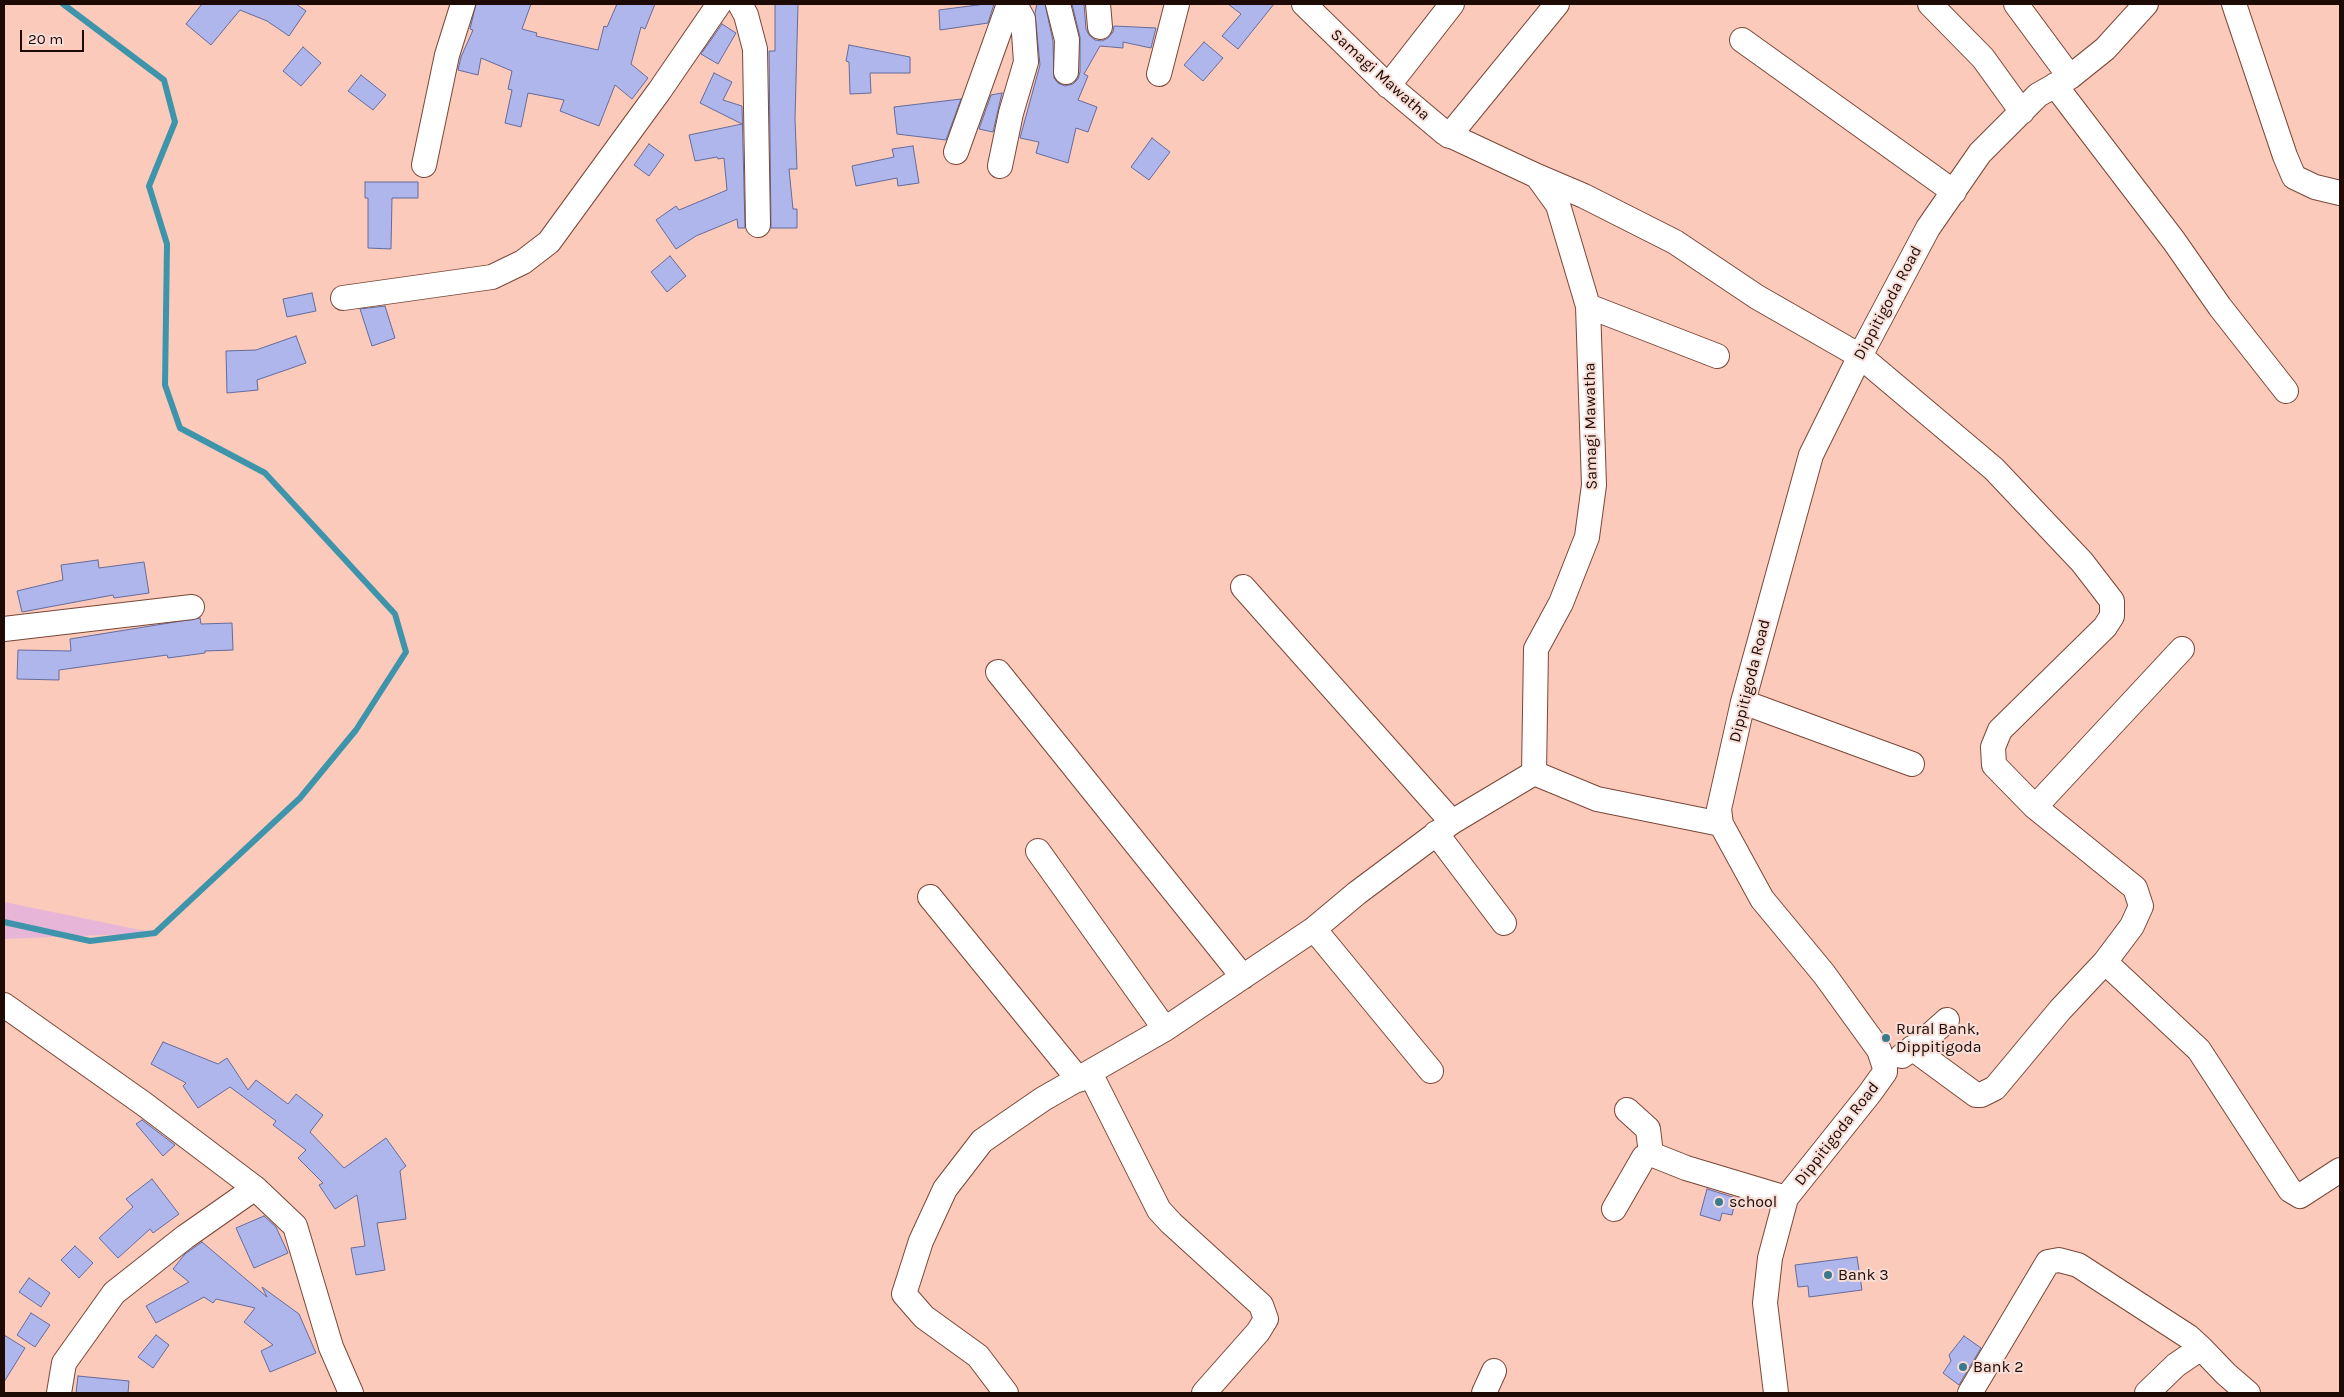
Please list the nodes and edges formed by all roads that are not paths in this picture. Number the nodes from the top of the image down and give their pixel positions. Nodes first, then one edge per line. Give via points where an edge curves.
1 (463, 4) edge
2 (719, 4) edge
3 (740, 4) edge
4 (1009, 4) edge
5 (1015, 4) edge
6 (1058, 4) edge
7 (1177, 4) edge
8 (1304, 4) edge
9 (1452, 4) edge
10 (1557, 4) edge
11 (1930, 4) edge
12 (2016, 4) edge
13 (2146, 4) edge
14 (2234, 4) edge
15 (1742, 40) dead end
16 (1066, 72) dead end
17 (1159, 74) dead end
18 (2062, 81) junction
19 (1388, 86) junction
20 (2022, 112) junction
21 (1450, 136) junction
22 (956, 152) dead end
23 (424, 165) dead end
24 (1000, 166) dead end
25 (1537, 176) junction
26 (1954, 192) junction
27 (2340, 193) edge
28 (758, 225) dead end
29 (343, 298) dead end
30 (1588, 306) junction
31 (1716, 356) dead end
32 (1860, 356) junction
33 (2286, 391) dead end
34 (1243, 587) dead end
35 (192, 608) dead end
36 (4, 629) edge
37 (2182, 649) dead end
38 (998, 672) dead end
39 (1743, 702) junction
40 (1912, 764) dead end
41 (1534, 773) junction
42 (2035, 807) junction
43 (1721, 824) junction
44 (1444, 828) junction
45 (1038, 851) dead end
46 (930, 897) dead end
47 (1504, 923) dead end
48 (1314, 929) junction
49 (2105, 962) junction
50 (1243, 977) junction
51 (4, 1006) edge
52 (1947, 1020) dead end
53 (1165, 1029) junction
54 (1912, 1048) junction
55 (1432, 1072) dead end
56 (1885, 1072) junction
57 (1085, 1076) junction
58 (1627, 1110) dead end
59 (1651, 1154) junction
60 (2340, 1170) edge
61 (256, 1188) junction
62 (1786, 1198) junction
63 (1614, 1209) dead end
64 (2201, 1348) junction
65 (1494, 1371) dead end
66 (59, 1393) edge
67 (351, 1393) edge
68 (1006, 1393) edge
69 (1204, 1393) edge
70 (1484, 1393) edge
71 (1776, 1393) edge
72 (1970, 1393) edge
73 (2147, 1393) edge
74 (2248, 1393) edge

1 - 23 street via 447,55
2 - 29 street via 550,242 523,262 492,277
3 - 28 street via 746,14 755,49
4 - 22 street
5 - 24 street via 1023,19 1026,62
6 - 16 street via 1066,40
7 - 17 street
8 - 19 street, Samagi Mawatha
9 - 19 street
10 - 21 street
11 - 20 street via 1983,58
12 - 18 street
13 - 18 street, Dippitigoda Road via 2105,49
14 - 27 street via 2294,177 2315,187
15 - 26 street
18 - 20 street, Dippitigoda Road via 2038,95
18 - 33 street via 2220,307
19 - 21 street, Samagi Mawatha
20 - 26 street, Dippitigoda Road via 1980,153
21 - 25 street, Samagi Mawatha
25 - 30 street, Samagi Mawatha via 1558,205
25 - 32 street via 1675,242 1757,297
26 - 32 street, Dippitigoda Road via 1928,228
30 - 31 street
30 - 41 street, Samagi Mawatha via 1594,485 1587,537 1560,603 1536,649
32 - 39 street, Dippitigoda Road via 1810,454
32 - 42 street via 1994,469 2082,562 2112,601 2112,616 2105,627 2000,730 1994,747 1994,765
34 - 44 street
35 - 36 street
37 - 42 street
38 - 50 street
39 - 40 street
39 - 43 street, Dippitigoda Road via 1719,809
41 - 43 street via 1597,799
41 - 44 street
42 - 49 street via 2135,888 2142,906 2132,926
43 - 56 street, Dippitigoda Road via 1762,898 1824,974 1879,1050
44 - 47 street
44 - 48 street
45 - 53 street
46 - 57 street
48 - 50 street
48 - 55 street
49 - 54 street via 1995,1088 1981,1095 1976,1095
49 - 60 street via 2199,1050 2290,1190 2300,1196
50 - 53 street
51 - 61 street via 144,1104
52 - 54 street
53 - 57 street
54 - 56 street
56 - 62 street, Dippitigoda Road
57 - 68 street via 1043,1099 982,1141 945,1189 921,1241 904,1294 924,1317 978,1356
57 - 69 street via 1159,1210 1261,1305 1266,1319 1258,1332
58 - 59 street via 1648,1129
59 - 62 street
59 - 63 street via 1644,1157
61 - 66 street via 185,1236 114,1293 64,1363
61 - 67 street via 295,1226 332,1347
62 - 71 street, Dippitigoda Road via 1770,1258 1765,1303
64 - 72 street via 2078,1265 2059,1260 2048,1262
64 - 73 street
64 - 74 street
65 - 70 street

